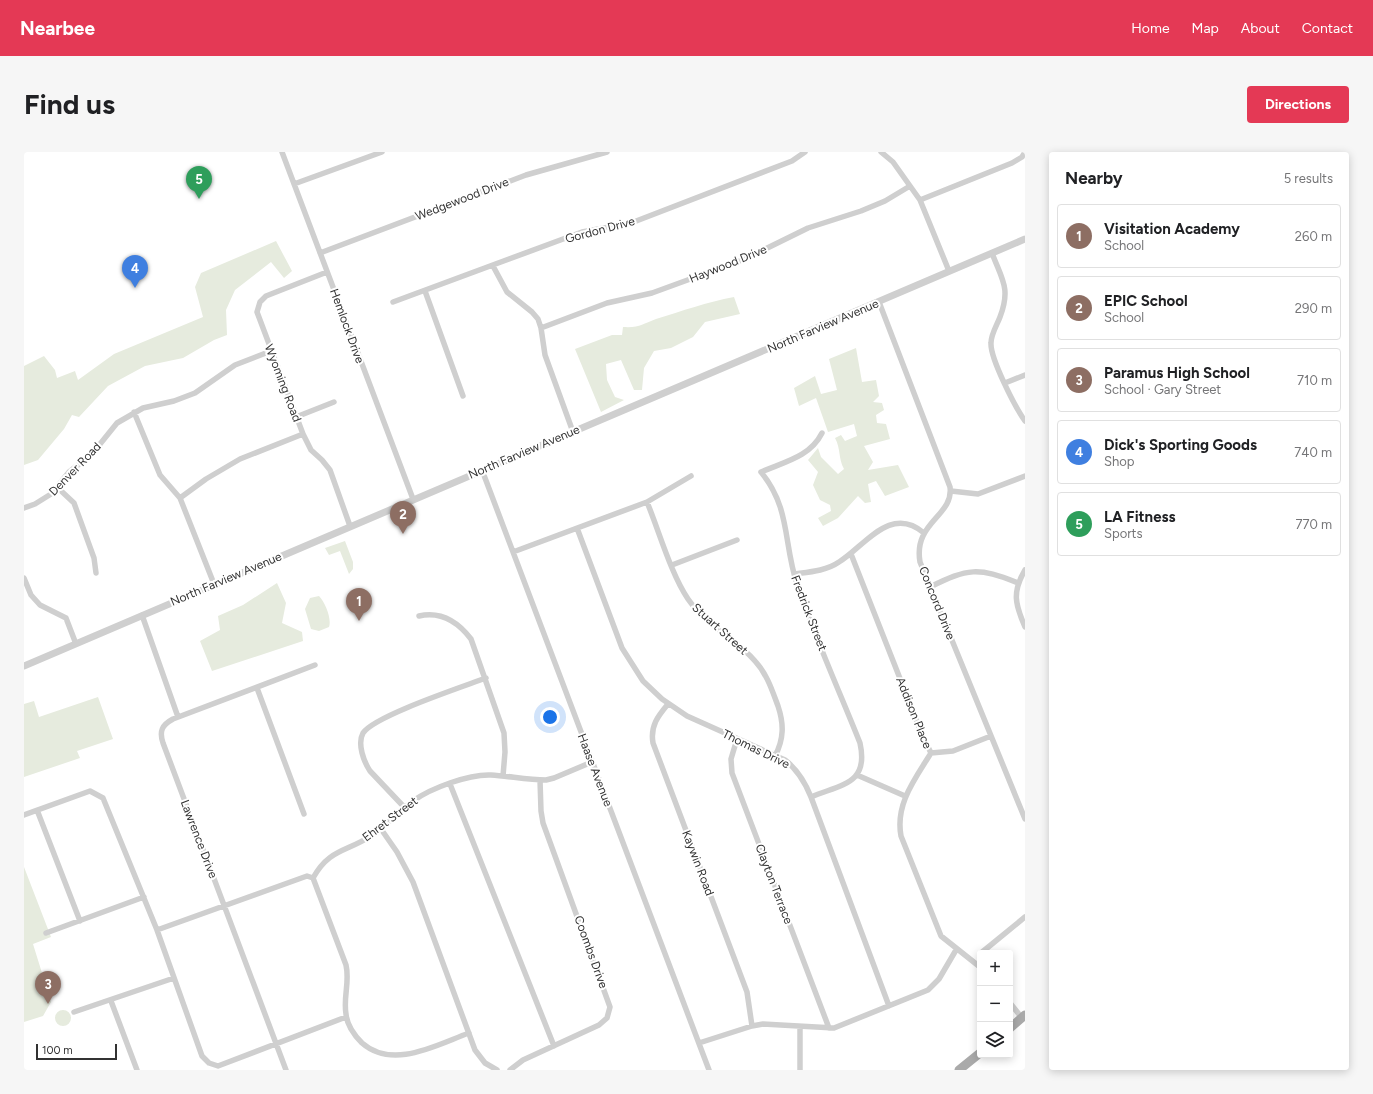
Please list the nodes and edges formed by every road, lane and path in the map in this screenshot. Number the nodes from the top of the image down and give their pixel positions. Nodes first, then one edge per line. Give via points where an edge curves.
1 (282, 152) edge
2 (382, 152) edge
3 (607, 152) edge
4 (805, 152) edge
5 (881, 152) edge
6 (1025, 152) edge
7 (294, 184) junction
8 (910, 186) junction
9 (920, 200) junction
10 (1025, 239) edge
11 (320, 253) junction
12 (992, 253) junction
13 (493, 266) junction
14 (949, 270) junction
15 (327, 272) junction
16 (425, 291) junction
17 (393, 302) dead end
18 (879, 302) junction
19 (541, 328) junction
20 (271, 351) junction
21 (1025, 375) edge
22 (1005, 383) junction
23 (463, 396) dead end
24 (334, 402) dead end
25 (134, 412) junction
26 (296, 417) junction
27 (1025, 421) edge
28 (573, 432) junction
29 (822, 433) dead end
30 (303, 434) junction
31 (482, 470) junction
32 (691, 476) dead end
33 (1025, 476) edge
34 (58, 488) junction
35 (951, 491) junction
36 (180, 498) junction
37 (413, 499) junction
38 (647, 502) junction
39 (24, 508) edge
40 (350, 526) junction
41 (578, 528) junction
42 (924, 533) junction
43 (737, 540) dead end
44 (513, 552) junction
45 (850, 554) junction
46 (672, 565) junction
47 (1025, 570) edge
48 (96, 573) dead end
49 (794, 574) junction
50 (24, 578) edge
51 (1018, 583) junction
52 (214, 584) junction
53 (930, 587) junction
54 (142, 615) junction
55 (419, 616) dead end
56 (1025, 627) edge
57 (76, 644) junction
58 (315, 665) dead end
59 (24, 666) edge
60 (486, 678) junction
61 (257, 688) junction
62 (668, 704) junction
63 (178, 717) junction
64 (991, 736) junction
65 (737, 739) junction
66 (931, 753) junction
67 (775, 756) junction
68 (592, 762) junction
69 (857, 775) junction
70 (503, 776) junction
71 (540, 780) junction
72 (450, 784) junction
73 (906, 796) junction
74 (811, 797) junction
75 (405, 808) junction
76 (37, 810) junction
77 (304, 814) dead end
78 (24, 815) edge
79 (1025, 819) edge
80 (381, 829) junction
81 (313, 878) junction
82 (144, 897) junction
83 (224, 905) junction
84 (1025, 917) edge
85 (80, 921) junction
86 (157, 930) junction
87 (46, 933) dead end
88 (956, 950) junction
89 (984, 950) edge
90 (977, 956) edge
91 (972, 960) junction
92 (977, 964) edge
93 (174, 978) junction
94 (111, 1001) junction
95 (889, 1006) junction
96 (1013, 1006) edge
97 (74, 1012) dead end
98 (346, 1017) junction
99 (1023, 1017) edge
100 (1013, 1025) edge
101 (752, 1026) junction
102 (800, 1027) junction
103 (829, 1028) junction
104 (469, 1033) junction
105 (276, 1043) junction
106 (699, 1043) junction
107 (554, 1046) junction
108 (977, 1055) edge
109 (137, 1070) edge
110 (286, 1070) edge
111 (497, 1070) edge
112 (510, 1070) edge
113 (709, 1070) edge
114 (800, 1070) edge
115 (959, 1070) edge

1 - 7 street, Hemlock Drive
2 - 7 street
3 - 11 street, Wedgewood Drive via 526,175
4 - 13 street, Gordon Drive via 792,161 630,223 582,232
5 - 8 street via 893,162
6 - 9 street via 1012,163
7 - 11 street, Hemlock Drive
8 - 9 street
8 - 19 street, Haywood Drive via 861,211 808,228 745,259 652,293 607,303
9 - 14 street
10 - 12 street, North Farview Avenue
11 - 15 street, Hemlock Drive
12 - 14 street, North Farview Avenue
12 - 22 street via 1006,296 991,344
13 - 16 street, Gordon Drive
13 - 19 street via 507,292 532,312
14 - 18 street, North Farview Avenue
15 - 20 street, Wyoming Road via 266,296 260,302 258,316
15 - 37 street, Hemlock Drive
16 - 17 street, Gordon Drive
16 - 23 street
18 - 28 street, North Farview Avenue
18 - 35 street
19 - 28 street via 545,355
20 - 25 street, Denver Road via 235,365 186,397
20 - 26 street, Wyoming Road
21 - 22 street
22 - 27 street via 1012,401
24 - 26 street
25 - 34 street, Denver Road via 112,428 95,451 69,472
25 - 36 street via 160,475
26 - 30 street, Wyoming Road
28 - 31 street, North Farview Avenue
29 - 49 street, Fredrick Street via 814,446 804,454 761,472 775,491 783,512
30 - 36 street via 240,459
30 - 40 street, Wyoming Road via 311,450 330,470
31 - 37 street, North Farview Avenue
31 - 44 street, Haase Avenue
32 - 38 street
33 - 35 street via 978,494
34 - 39 street, Denver Road via 44,500
34 - 48 street via 74,502 94,558
35 - 42 street, Concord Drive via 947,504
36 - 52 street
37 - 40 street, North Farview Avenue
38 - 41 street
38 - 46 street, Stuart Street
40 - 52 street, North Farview Avenue
41 - 44 street
41 - 62 street, Thomas Drive via 625,654 643,681
42 - 45 street via 909,525 886,527 871,535
42 - 53 street, Concord Drive via 920,540 919,555
43 - 46 street
44 - 68 street, Haase Avenue
45 - 49 street via 831,567
45 - 66 street, Addison Place
46 - 67 street, Stuart Street via 688,600 711,624 747,652 768,678 782,718 782,740
47 - 51 street
49 - 69 street, Fredrick Street via 860,743 862,764
50 - 57 street via 31,595 40,605 66,618
51 - 53 street via 988,572 971,571 954,575
51 - 56 street via 1016,603
52 - 54 street, North Farview Avenue
53 - 64 street, Concord Drive
54 - 57 street, North Farview Avenue
54 - 63 street
55 - 60 street via 439,616 461,627 474,646
57 - 59 street, North Farview Avenue
58 - 61 street, Lawrence Drive
60 - 70 street via 504,732
60 - 75 street via 383,718 363,734 361,744 366,765
61 - 63 street, Lawrence Drive
61 - 77 street
62 - 65 street, Thomas Drive via 687,716
62 - 101 street, Kaywin Road via 654,723 653,742 747,992
63 - 83 street, Lawrence Drive via 165,724 161,737
64 - 66 street via 953,751
64 - 79 street, Concord Drive
65 - 67 street, Thomas Drive
65 - 103 street, Clayton Terrace via 731,758 732,773
66 - 73 street, Addison Place
67 - 74 street, Thomas Drive via 794,767
68 - 71 street, Ehret Street via 554,778
68 - 106 street, Haase Avenue
69 - 73 street
69 - 74 street via 850,781
70 - 71 street, Ehret Street
70 - 72 street, Ehret Street via 475,776
71 - 107 street, Coombs Drive via 543,823 610,1007 607,1018 600,1025
72 - 75 street, Ehret Street via 423,795
72 - 107 street
73 - 88 street, Addison Place via 900,814 901,836 941,936
74 - 95 street, Thomas Drive
75 - 80 street, Ehret Street
76 - 78 street
76 - 82 street via 90,791 103,798
76 - 85 street
80 - 81 street, Ehret Street via 328,858 320,865
80 - 104 street via 398,852 413,882
81 - 83 street via 307,876
81 - 98 street via 348,972
82 - 85 street
82 - 86 street
83 - 86 street
83 - 105 street, Lawrence Drive
84 - 89 street
85 - 87 street
86 - 93 street
88 - 91 street, Addison Place
88 - 95 street via 933,985 921,994
90 - 91 street
91 - 92 street, Addison Place
93 - 94 street
93 - 105 street via 202,1056 213,1065 218,1066
94 - 97 street
94 - 109 street
95 - 103 street
96 - 99 street
98 - 104 street via 353,1033 364,1045 389,1056 407,1056
98 - 105 street
99 - 100 main road
101 - 102 street via 763,1024
101 - 106 street
102 - 103 street
102 - 114 street
104 - 111 street via 480,1057
105 - 110 street, Lawrence Drive
106 - 113 street, Haase Avenue
107 - 112 street, Coombs Drive via 523,1060
108 - 115 main road

